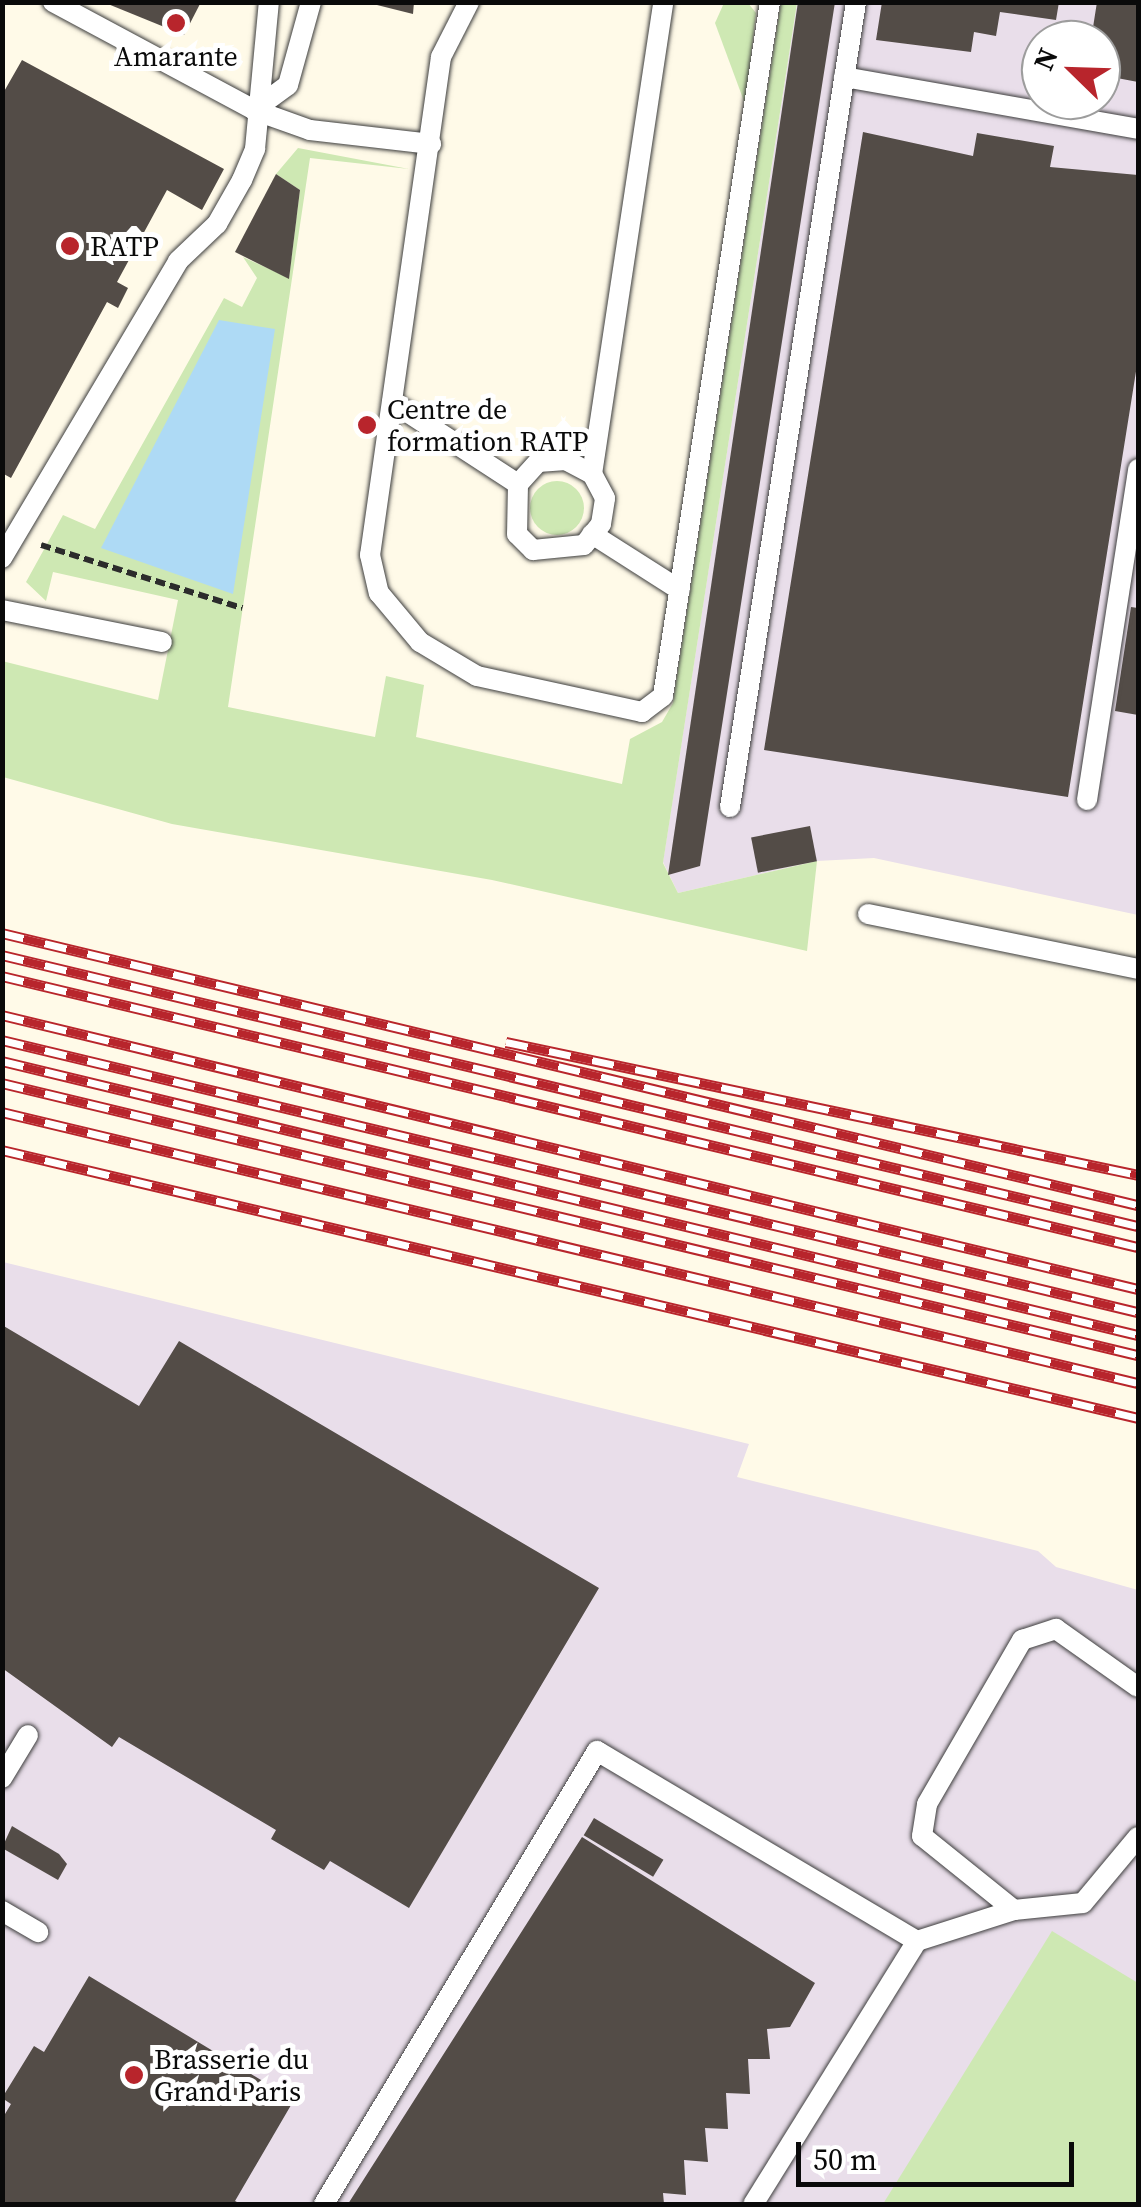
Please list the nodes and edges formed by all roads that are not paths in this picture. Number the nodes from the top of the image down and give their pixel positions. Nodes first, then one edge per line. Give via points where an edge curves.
1 (53, 2) edge
2 (269, 2) edge
3 (311, 2) edge
4 (469, 2) edge
5 (770, 2) edge
6 (856, 2) edge
7 (670, 5) edge
8 (844, 77) junction
9 (254, 110) junction
10 (1138, 128) edge
11 (430, 144) junction
12 (392, 402) junction
13 (1138, 469) edge
14 (592, 474) junction
15 (518, 484) junction
16 (592, 534) junction
17 (2, 558) edge
18 (680, 590) junction
19 (2, 610) edge
20 (162, 642) dead end
21 (1086, 800) dead end
22 (730, 806) dead end
23 (868, 914) dead end
24 (1138, 969) edge
25 (1138, 1687) edge
26 (28, 1735) dead end
27 (2, 1778) edge
28 (1138, 1837) edge
29 (2, 1910) edge
30 (1014, 1910) junction
31 (38, 1932) dead end
32 (917, 1941) junction
33 (324, 2204) edge
34 (753, 2204) edge

1 - 9 lane
2 - 9 lane
3 - 9 lane via 288,85
4 - 11 lane via 442,57
5 - 18 lane
6 - 8 lane
7 - 14 lane
8 - 10 lane
8 - 22 lane
9 - 11 lane via 310,130
9 - 17 lane via 255,149 218,224 178,261
11 - 12 lane
12 - 15 lane
12 - 18 lane via 370,554 379,593 420,642 477,676 642,712 663,696
13 - 21 lane
14 - 15 lane via 566,460 538,462
14 - 16 lane via 605,498
15 - 16 lane via 517,534 533,550 558,554
16 - 18 lane
19 - 20 lane
23 - 24 lane
25 - 30 lane via 1056,1629 1022,1640 927,1804 922,1836
26 - 27 lane
28 - 30 lane via 1083,1903
29 - 31 lane
30 - 32 lane
32 - 33 lane via 597,1751
32 - 34 lane

